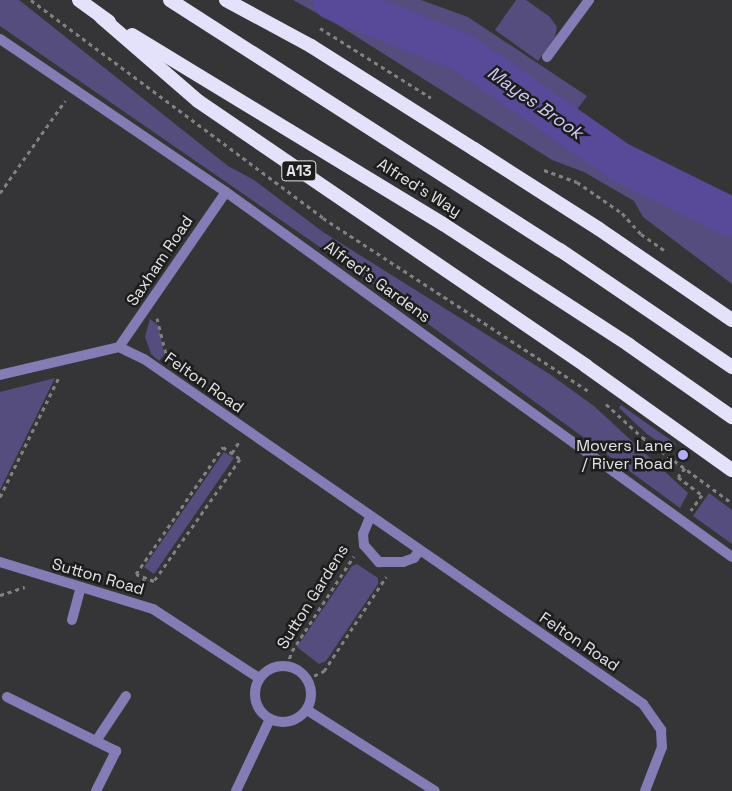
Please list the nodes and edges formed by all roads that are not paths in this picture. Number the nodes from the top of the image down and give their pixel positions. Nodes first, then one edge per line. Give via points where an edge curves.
1 (79, 0) edge
2 (170, 0) edge
3 (226, 0) edge
4 (589, 0) edge
5 (101, 17) junction
6 (0, 39) edge
7 (547, 57) dead end
8 (226, 192) junction
9 (732, 320) edge
10 (119, 347) junction
11 (732, 367) edge
12 (0, 375) edge
13 (732, 417) edge
14 (732, 470) edge
15 (370, 517) junction
16 (419, 551) junction
17 (732, 557) edge
18 (0, 562) edge
19 (81, 587) junction
20 (72, 620) dead end
21 (259, 678) junction
22 (126, 696) dead end
23 (6, 697) dead end
24 (307, 710) junction
25 (270, 719) junction
26 (96, 741) junction
27 (96, 791) edge
28 (236, 791) edge
29 (435, 791) edge
30 (645, 791) edge

1 - 5 highway, Alfred's Way / A13
2 - 11 highway, Alfred's Way via 560,250
3 - 9 highway via 311,46 599,228
4 - 7 street
5 - 13 highway, Alfred's Way / A13 via 443,224 629,345
5 - 14 highway, A13 via 198,101
6 - 8 street, Alfred's Gardens
8 - 10 street, Saxham Road
8 - 17 street, Alfred's Gardens
10 - 12 street
10 - 15 street, Felton Road via 159,370
15 - 16 street, Felton Road
15 - 16 street via 363,534 364,545 379,562 393,563 414,558
16 - 30 street, Felton Road via 643,704 661,730 662,747
18 - 19 street, Sutton Road
19 - 20 street
19 - 21 street, Sutton Road via 153,608
21 - 24 street via 267,670 287,666 302,672 311,689
21 - 25 street via 255,691 257,704
22 - 26 street
23 - 26 street
24 - 25 street via 294,720
24 - 29 street
25 - 28 street
26 - 27 street via 116,751

